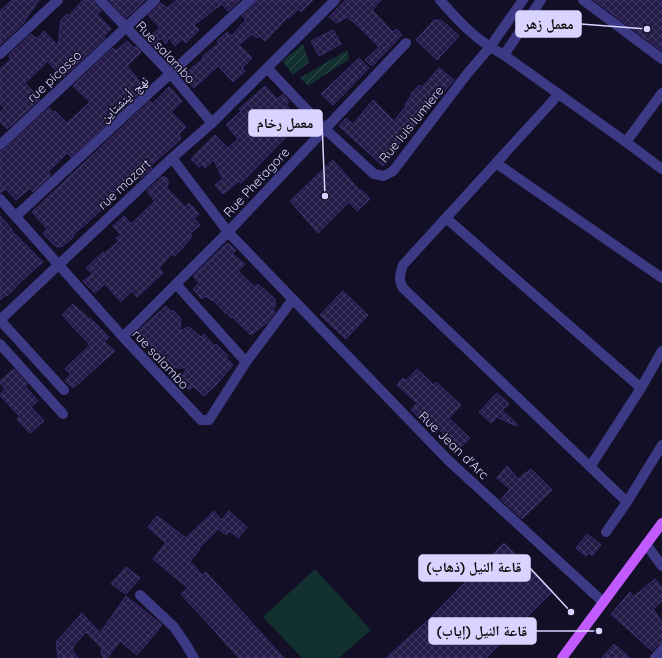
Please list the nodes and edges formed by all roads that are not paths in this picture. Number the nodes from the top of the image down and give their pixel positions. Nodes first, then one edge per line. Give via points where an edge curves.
1 (58, 0) edge
2 (100, 0) edge
3 (155, 0) edge
4 (250, 0) edge
5 (335, 0) edge
6 (440, 0) edge
7 (523, 0) edge
8 (541, 0) edge
9 (583, 0) edge
10 (125, 27) junction
11 (406, 43) dead end
12 (490, 47) junction
13 (0, 54) edge
14 (504, 55) junction
15 (662, 59) edge
16 (267, 68) junction
17 (170, 74) junction
18 (662, 93) edge
19 (558, 94) junction
20 (212, 123) junction
21 (324, 128) junction
22 (626, 142) junction
23 (0, 144) edge
24 (172, 158) junction
25 (496, 163) junction
26 (662, 169) edge
27 (0, 199) edge
28 (16, 216) junction
29 (446, 218) junction
30 (228, 232) junction
31 (58, 264) junction
32 (662, 278) edge
33 (176, 284) junction
34 (293, 299) junction
35 (0, 320) edge
36 (123, 337) junction
37 (0, 344) edge
38 (662, 351) edge
39 (246, 362) junction
40 (641, 388) junction
41 (64, 390) dead end
42 (63, 414) dead end
43 (662, 445) edge
44 (590, 467) junction
45 (627, 502) junction
46 (662, 523) edge
47 (606, 532) dead end
48 (646, 544) junction
49 (662, 566) edge
50 (140, 595) dead end
51 (603, 602) junction
52 (662, 650) edge
53 (194, 658) edge
54 (562, 658) edge
55 (655, 658) edge

1 - 13 street
2 - 10 street, Rue salambo
3 - 10 street, rue picasso
4 - 17 street, نهج أينشتاين
5 - 16 street, rue mazart
6 - 12 street via 462,25
7 - 12 street, Rue luis lumiere
8 - 14 street
9 - 15 street
10 - 17 street, Rue salambo
10 - 23 street, rue picasso
11 - 21 street, Rue Phetagore
12 - 14 street
12 - 21 street, Rue luis lumiere via 393,171 384,176 374,174
14 - 19 street
16 - 20 street, rue mazart
16 - 21 street, Rue luis lumiere
17 - 20 street, Rue salambo
17 - 28 street, نهج أينشتاين
18 - 22 street
19 - 22 street
19 - 25 street
20 - 24 street, rue mazart
21 - 30 street, Rue Phetagore
22 - 26 street
24 - 30 street, Rue Jean d'Arc
24 - 31 street, rue mazart
25 - 29 street
25 - 32 street
27 - 28 street, rue salambo
28 - 31 street, rue salambo
29 - 40 street
29 - 44 street via 403,265 400,283
30 - 33 street, Rue Phetagore
30 - 34 street, Rue Jean d'Arc
31 - 35 street, rue mazart
31 - 36 street, rue salambo
33 - 36 street, Rue Phetagore
33 - 39 street
34 - 39 street, rue salambo
34 - 51 street, Rue Jean d'Arc via 449,461
35 - 41 street
36 - 39 street, rue salambo via 201,420 205,421 209,420
37 - 42 street
38 - 40 street
40 - 44 street
43 - 45 street
44 - 45 street
45 - 47 street
46 - 48 main road
48 - 49 street
48 - 51 main road
50 - 53 street via 174,627
51 - 54 main road
52 - 55 street

